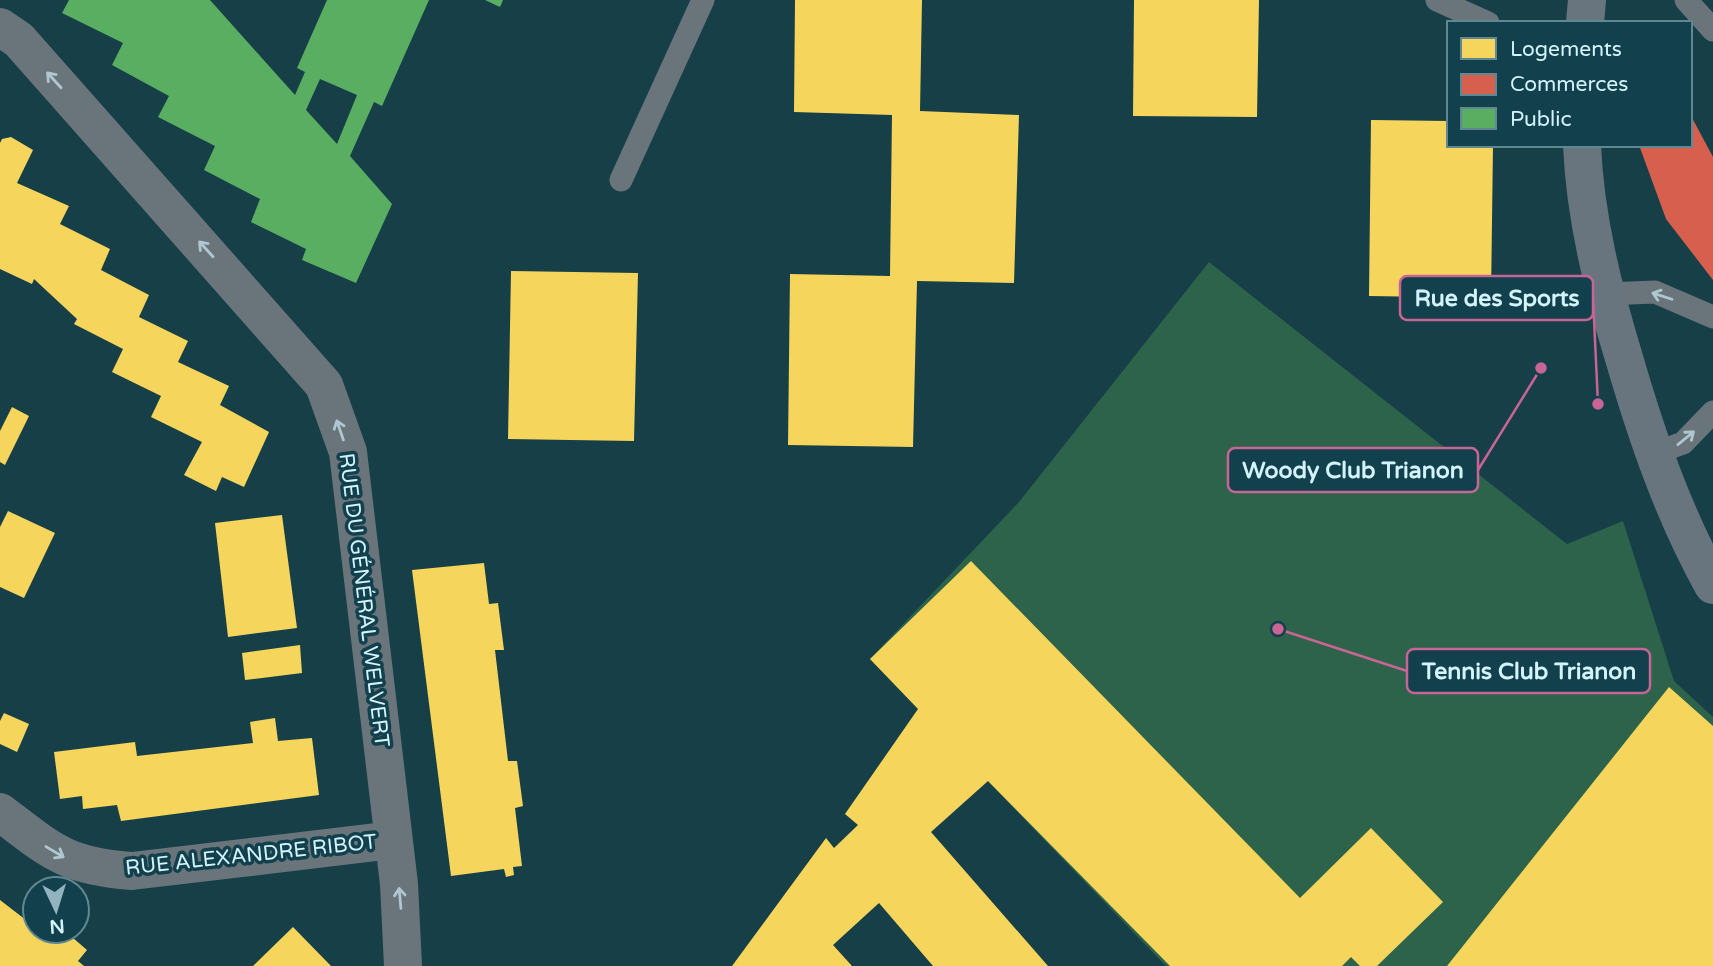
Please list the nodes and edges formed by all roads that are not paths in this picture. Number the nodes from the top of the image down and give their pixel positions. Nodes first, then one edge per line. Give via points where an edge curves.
1 (703, 0) edge
2 (1437, 0) edge
3 (1587, 0) edge
4 (1686, 0) edge
5 (1484, 21) edge
6 (1585, 21) edge
7 (0, 27) edge
8 (1713, 30) edge
9 (1582, 147) edge
10 (621, 180) dead end
11 (1606, 294) junction
12 (1713, 317) edge
13 (1713, 412) edge
14 (1653, 454) junction
15 (1713, 585) edge
16 (0, 812) edge
17 (393, 840) junction
18 (403, 966) edge

1 - 10 lane
2 - 5 lane
3 - 6 main road
4 - 8 lane
17 -> 7 street, RUE DU GÉNÉRAL WELVERT via 348,452 324,386 28,50
9 - 11 main road via 1584,192
12 -> 11 lane via 1655,292
11 - 14 main road
14 -> 13 lane via 1683,443
14 - 15 main road
16 -> 17 street, RUE ALEXANDRE RIBOT via 69,861 102,869 132,871
18 -> 17 street, RUE DU GÉNÉRAL WELVERT

